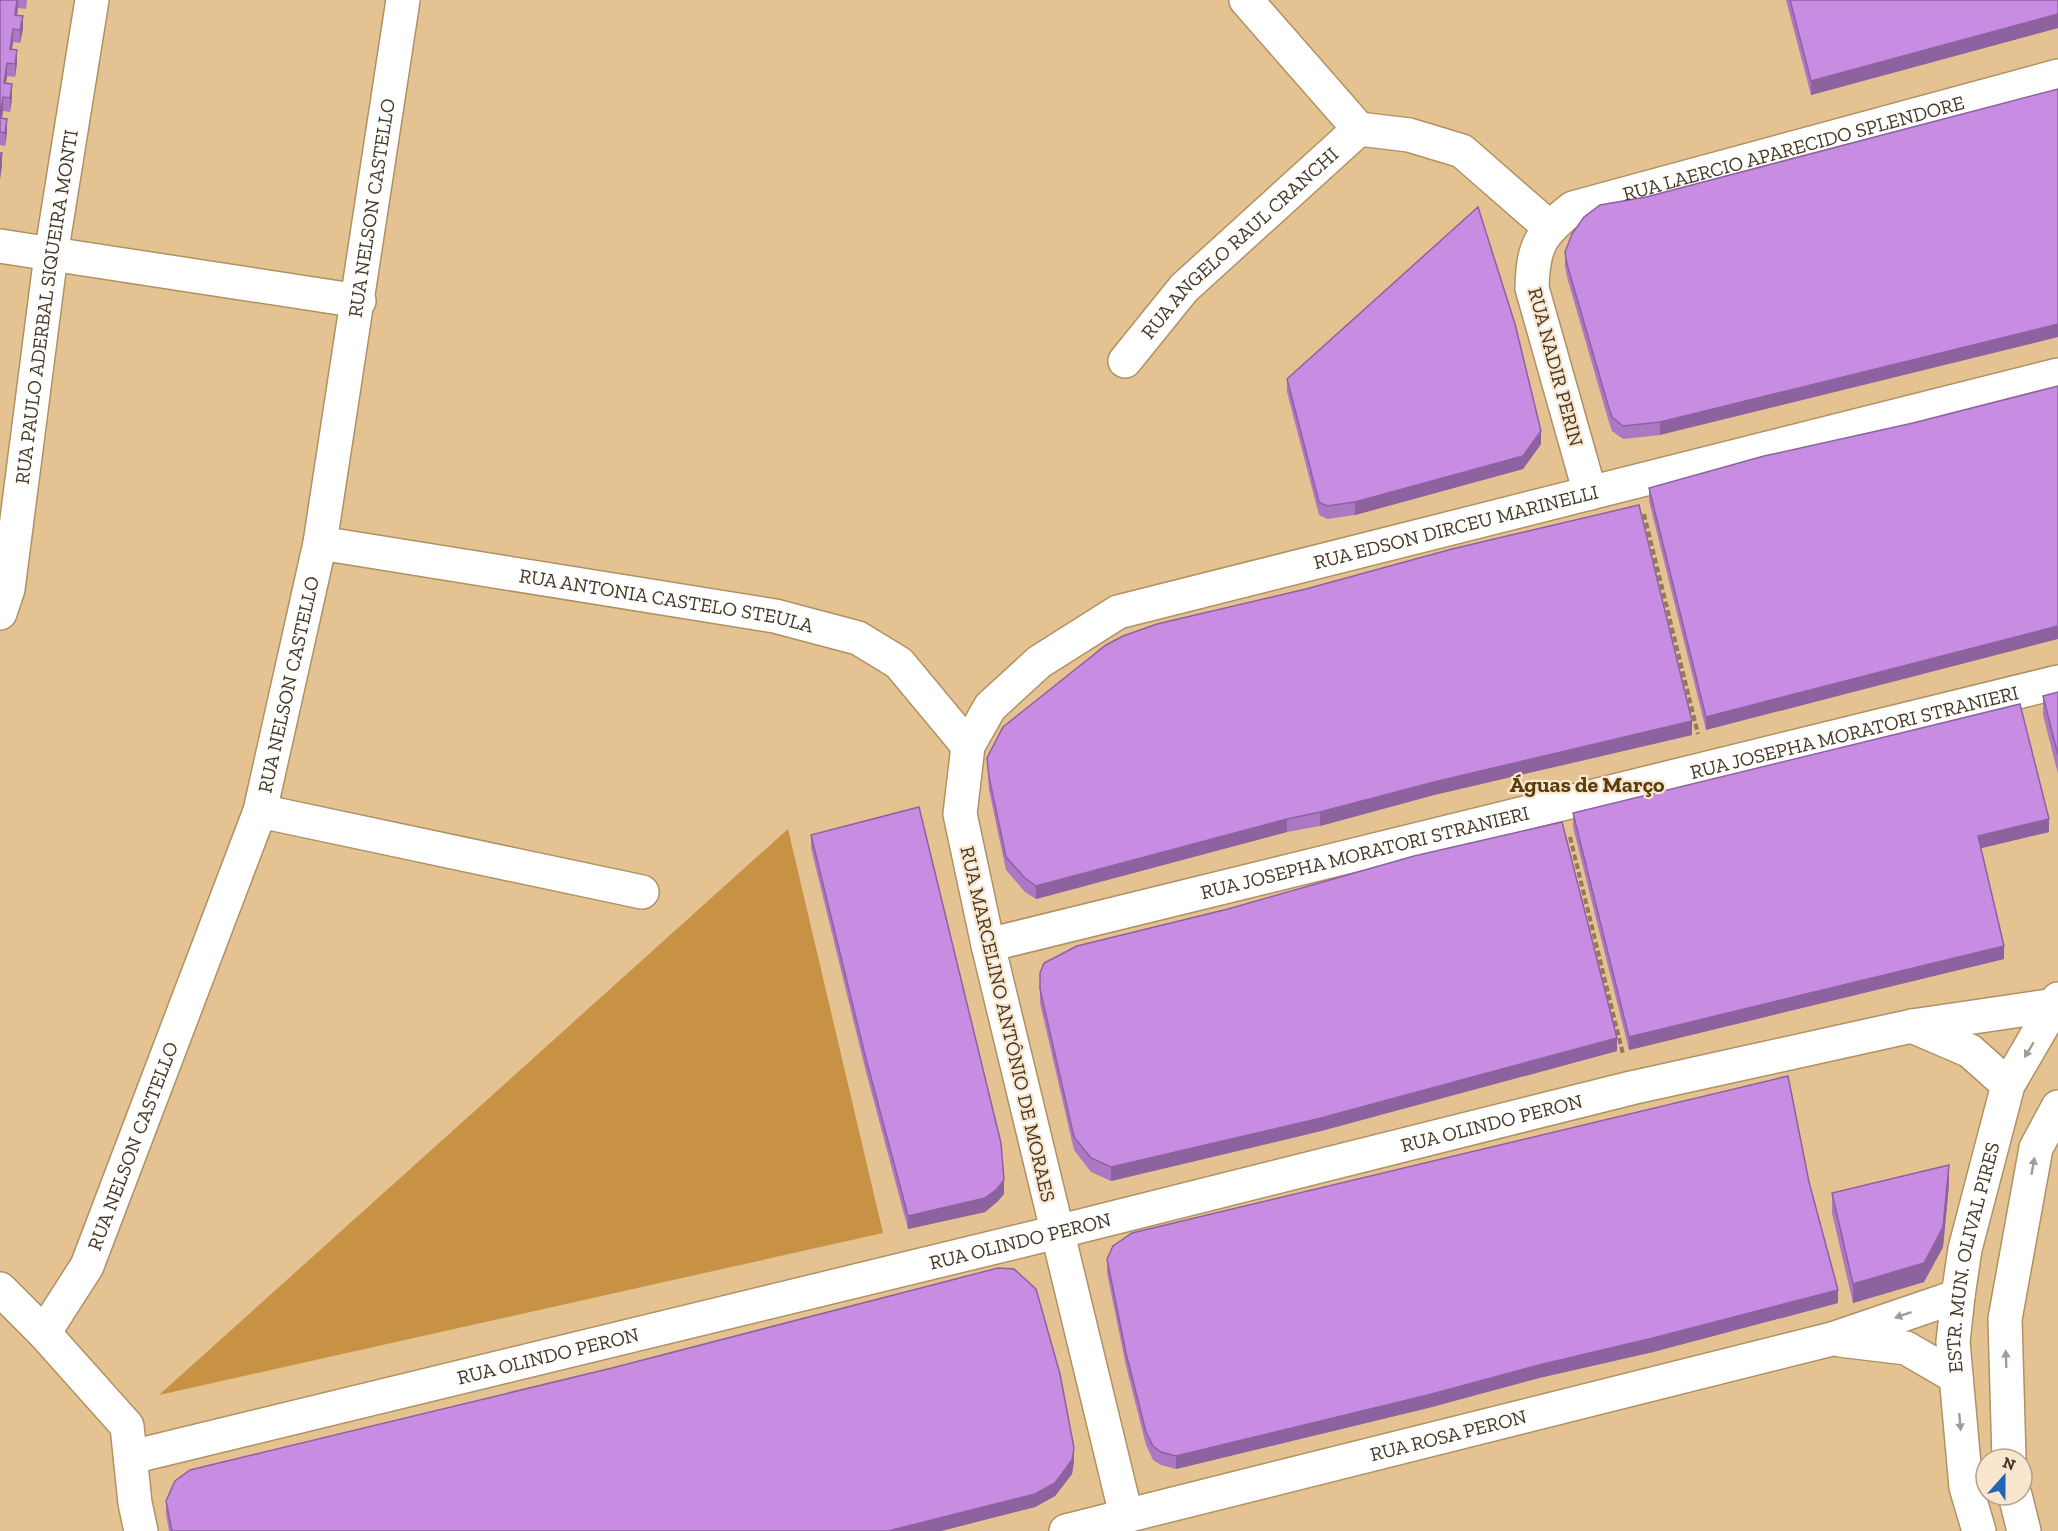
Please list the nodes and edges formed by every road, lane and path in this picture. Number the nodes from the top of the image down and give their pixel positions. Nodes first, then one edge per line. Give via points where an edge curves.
1 (92, 0) edge
2 (404, 0) edge
3 (1246, 0) edge
4 (2058, 76) edge
5 (1359, 129) junction
6 (1544, 234) junction
7 (0, 246) edge
8 (51, 255) junction
9 (358, 301) junction
10 (1125, 361) dead end
11 (2058, 375) edge
12 (1636, 481) junction
13 (1590, 493) junction
14 (320, 543) junction
15 (0, 612) edge
16 (2058, 682) edge
17 (968, 746) junction
18 (1707, 770) junction
19 (1563, 804) junction
20 (260, 811) junction
21 (960, 814) joint
22 (642, 892) dead end
23 (988, 945) junction
24 (2056, 1002) edge
25 (1912, 1026) junction
26 (2008, 1084) junction
27 (1631, 1088) junction
28 (2058, 1107) edge
29 (1057, 1232) junction
30 (0, 1289) edge
31 (1958, 1296) junction
32 (44, 1333) junction
33 (1832, 1339) junction
34 (1956, 1377) junction
35 (2009, 1447) edge
36 (131, 1460) junction
37 (2018, 1507) edge
38 (1126, 1515) junction
39 (141, 1531) edge
40 (1066, 1531) edge
41 (1979, 1531) edge
42 (2024, 1531) edge

1 - 8 street, RUA PAULO ADERBAL SIQUEIRA MONTI
2 - 9 street, RUA NELSON CASTELLO
3 - 5 street
4 - 6 street, RUA LAERCIO APARECIDO SPLENDORE via 1573,208
5 - 6 street via 1409,135 1462,151
5 - 10 street, RUA ANGELO RAUL CRANCHI via 1184,288
6 - 13 street, RUA NADIR PERIN via 1533,256 1532,288
7 - 8 street
8 - 9 street
8 - 15 street, RUA PAULO ADERBAL SIQUEIRA MONTI via 8,589
9 - 14 street, RUA NELSON CASTELLO
11 - 12 street, RUA EDSON DIRCEU MARINELLI
12 - 13 street, RUA EDSON DIRCEU MARINELLI
12 - 18 path
13 - 17 street, RUA EDSON DIRCEU MARINELLI via 1118,612 1039,662 990,707
14 - 17 street, RUA ANTONIA CASTELO STEULA via 775,616 858,638 898,663
14 - 20 street, RUA NELSON CASTELLO
16 - 18 street, RUA JOSEPHA MORATORI STRANIERI
17 - 21 street, RUA EDSON DIRCEU MARINELLI
18 - 19 street, RUA JOSEPHA MORATORI STRANIERI
19 - 23 street, RUA JOSEPHA MORATORI STRANIERI
19 - 27 path
20 - 22 street
20 - 32 street, RUA NELSON CASTELLO via 87,1266
21 - 23 street, RUA MARCELINO ANTÔNIO DE MORAES
23 - 29 street, RUA MARCELINO ANTÔNIO DE MORAES
24 - 25 street, RUA OLINDO PERON
24 -> 26 street, ESTR. MUN. OLIVAL PIRES
25 - 26 street via 1970,1051
25 - 27 street, RUA OLINDO PERON
26 - 31 street, ESTR. MUN. OLIVAL PIRES via 1965,1249
27 - 29 street, RUA OLINDO PERON
35 -> 28 street, ESTR. MUN. OLIVAL PIRES via 2004,1320 2036,1148
29 - 36 street, RUA OLINDO PERON via 155,1451
29 - 38 street, RUA MARCELINO ANTÔNIO DE MORAES
30 - 32 street
31 -> 33 street, RUA ROSA PERON
31 - 34 street, ESTR. MUN. OLIVAL PIRES via 1953,1342
32 - 36 street via 127,1426
33 - 34 street, RUA ROSA PERON via 1906,1348
33 - 38 street, RUA ROSA PERON
34 -> 41 street, ESTR. MUN. OLIVAL PIRES via 1966,1486
36 - 39 street
37 - 42 street
38 - 40 street, RUA ROSA PERON

